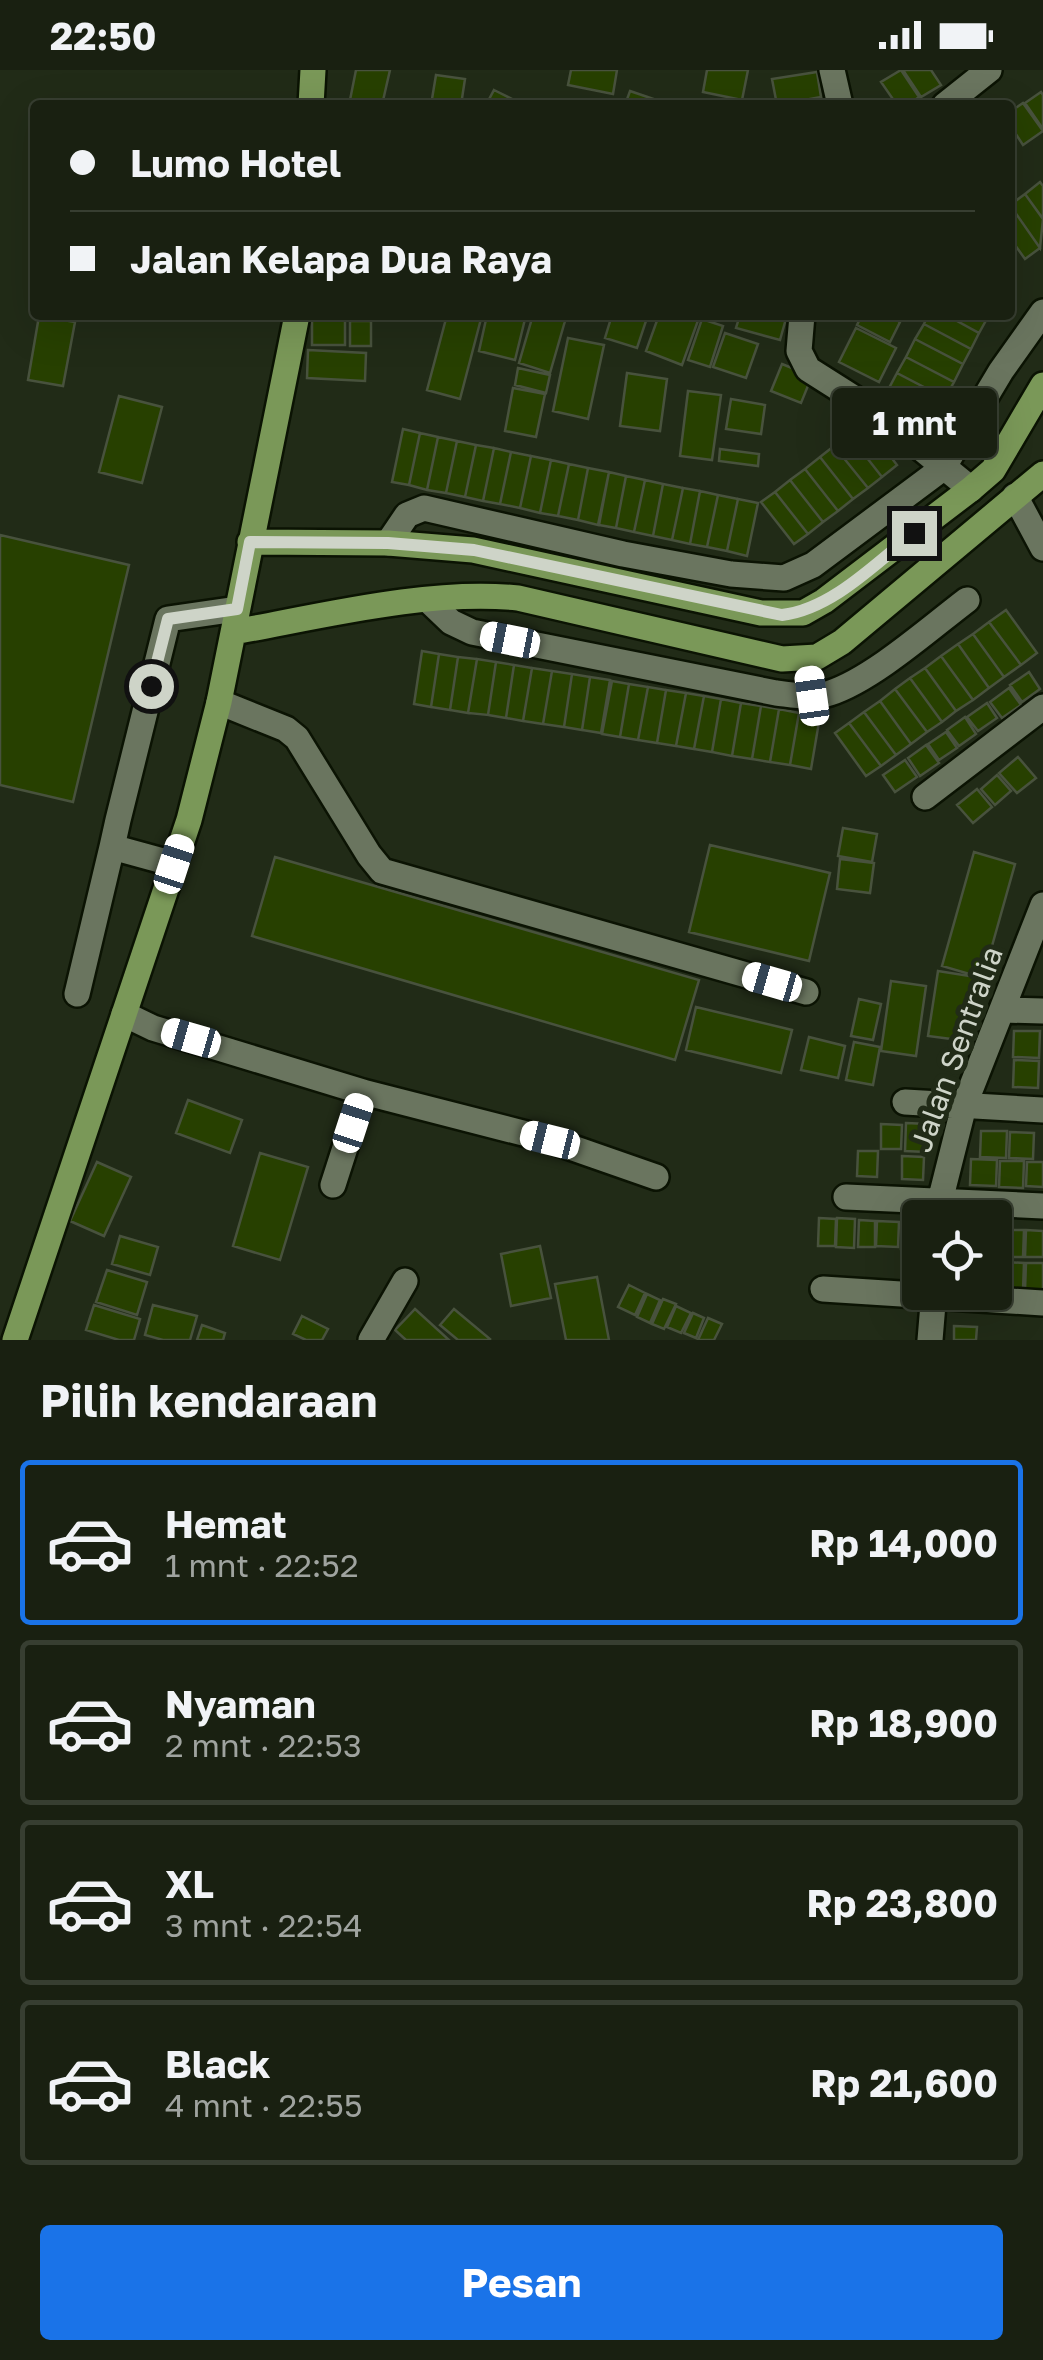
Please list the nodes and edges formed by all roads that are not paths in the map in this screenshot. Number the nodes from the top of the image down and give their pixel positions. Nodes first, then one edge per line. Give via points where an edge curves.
1 (312, 70) edge
2 (832, 70) edge
3 (990, 70) edge
4 (311, 100) edge
5 (839, 100) edge
6 (951, 100) edge
7 (1043, 312) edge
8 (296, 320) edge
9 (802, 320) edge
10 (1043, 385) edge
11 (944, 468) junction
12 (1043, 474) edge
13 (971, 489) junction
14 (1015, 496) junction
15 (250, 542) junction
16 (388, 543) junction
17 (838, 544) junction
18 (1043, 548) edge
19 (474, 550) junction
20 (858, 576) junction
21 (464, 596) junction
22 (967, 600) dead end
23 (429, 601) junction
24 (804, 613) junction
25 (236, 620) junction
26 (807, 660) junction
27 (812, 696) junction
28 (219, 702) junction
29 (1043, 707) edge
30 (926, 797) dead end
31 (112, 846) junction
32 (174, 864) junction
33 (1043, 905) edge
34 (806, 992) dead end
35 (77, 994) dead end
36 (1004, 1010) junction
37 (1043, 1011) edge
38 (124, 1014) junction
39 (363, 1092) junction
40 (904, 1102) dead end
41 (964, 1106) junction
42 (1043, 1110) edge
43 (656, 1177) dead end
44 (333, 1186) dead end
45 (846, 1196) dead end
46 (941, 1200) edge
47 (902, 1204) edge
48 (1043, 1206) edge
49 (1012, 1207) edge
50 (406, 1281) dead end
51 (823, 1289) dead end
52 (902, 1293) edge
53 (1012, 1300) edge
54 (1043, 1303) edge
55 (933, 1310) edge
56 (15, 1340) edge
57 (371, 1340) edge
58 (930, 1340) edge

1 - 4 main road
2 - 5 street
3 - 6 street
7 - 11 street
8 - 15 main road
9 - 11 street via 799,351 808,369 879,414
10 - 13 main road via 993,470
11 - 13 street
11 - 17 street
12 - 14 main road
13 - 20 main road
14 - 18 street
14 - 26 main road via 842,642
15 - 16 main road
15 - 25 main road
16 - 17 street via 407,515 424,508 767,579 803,572
16 - 19 main road
17 - 20 street
19 - 21 main road
19 - 24 main road via 761,613
20 - 24 main road
21 - 23 main road
21 - 26 main road via 518,598
22 - 27 street via 862,676
23 - 25 main road
23 - 27 street via 472,632
24 - 26 main road
25 - 28 main road
25 - 31 street via 168,619
26 - 27 street
28 - 32 main road
28 - 34 street via 297,738 382,870
29 - 30 street
31 - 32 street
31 - 35 street
32 - 38 main road
33 - 36 street, Jalan Sentralia
36 - 37 street
36 - 41 street, Jalan Sentralia
38 - 39 street
38 - 56 main road
39 - 43 street via 550,1140
39 - 44 street
40 - 41 street
41 - 42 street
41 - 46 street, Jalan Sentralia
45 - 47 street
48 - 49 street
50 - 57 street
51 - 52 street
53 - 54 street
55 - 58 street

